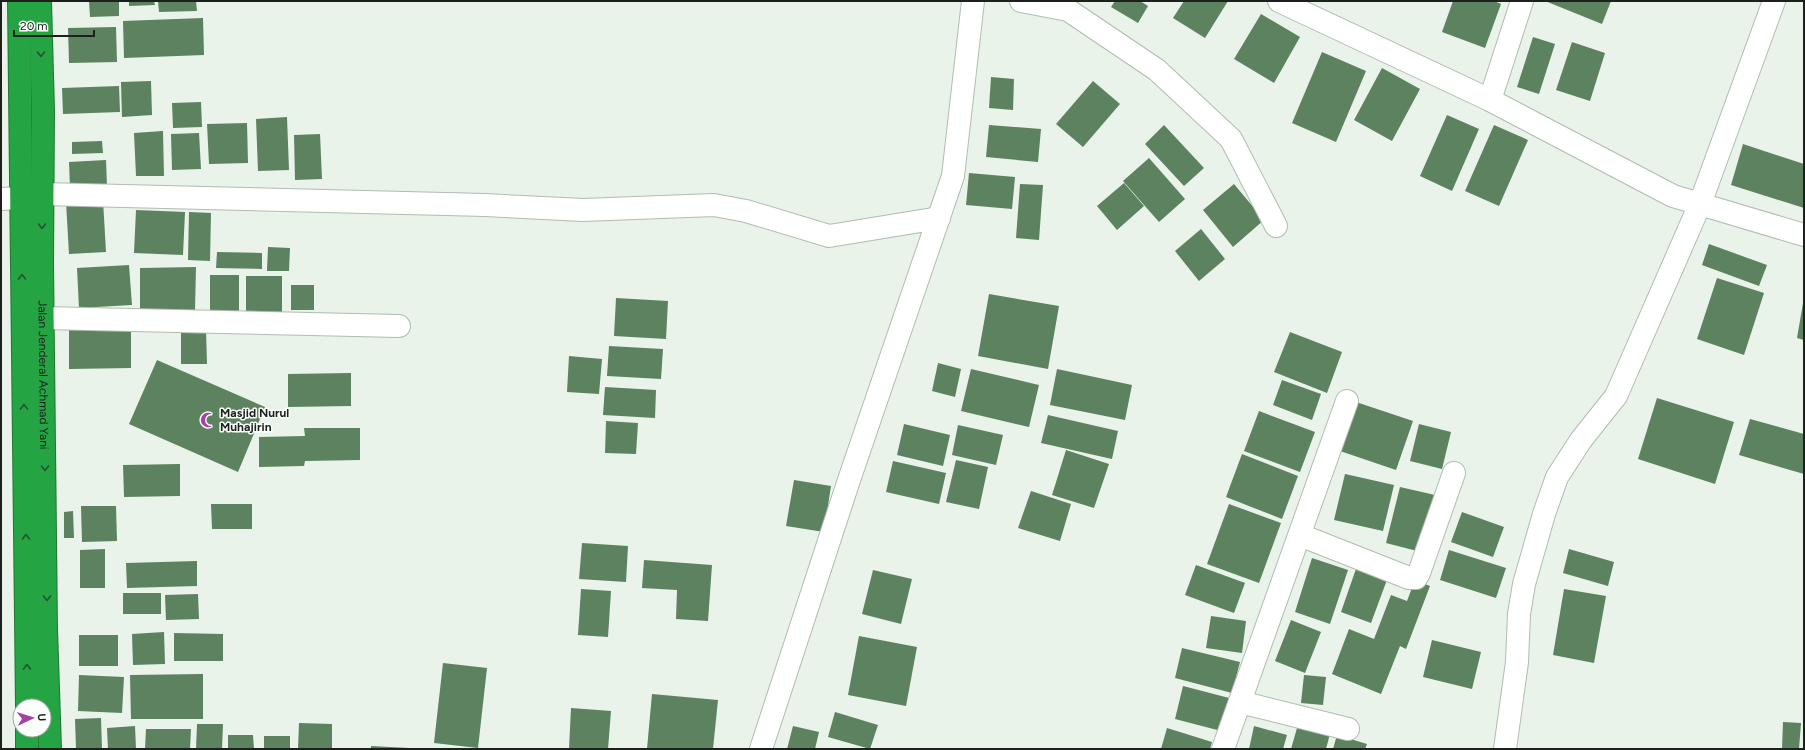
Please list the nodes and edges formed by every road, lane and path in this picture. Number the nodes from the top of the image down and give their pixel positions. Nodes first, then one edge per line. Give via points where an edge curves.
1 (19, 1) edge
2 (40, 1) edge
3 (974, 1) edge
4 (1021, 1) edge
5 (1279, 1) edge
6 (1522, 1) edge
7 (1774, 1) edge
8 (1490, 100) junction
9 (42, 194) junction
10 (10, 199) edge
11 (1700, 204) junction
12 (939, 218) junction
13 (1276, 226) dead end
14 (1804, 235) edge
15 (42, 318) junction
16 (399, 326) dead end
17 (1347, 401) dead end
18 (1454, 473) dead end
19 (1300, 535) junction
20 (36, 626) junction
21 (28, 698) edge
22 (1240, 702) junction
23 (1348, 729) dead end
24 (27, 738) edge
25 (27, 749) edge
26 (50, 749) edge
27 (761, 749) edge
28 (1223, 749) edge
29 (1505, 749) edge

1 - 10 highway, Jalan Jenderal Achmad Yani via 21,163
2 -> 9 highway, Jalan Jenderal Achmad Yani
3 - 12 street via 953,176
4 - 13 street via 1068,10 1157,70 1230,140
5 - 8 street
6 - 8 street
7 - 11 street
8 - 11 street via 1673,196
9 - 12 street via 485,204 583,210 714,205 746,211 829,236
9 -> 15 highway, Jalan Jenderal Achmad Yani
20 -> 10 highway, Jalan Jenderal Achmad Yani via 22,283
11 - 14 street
11 - 29 street via 1616,396 1581,440 1557,476 1524,584
12 - 27 street via 849,480
15 - 16 street
15 -> 20 highway, Jalan Jenderal Achmad Yani
17 - 19 street
18 - 19 street via 1416,578 1409,578
19 - 22 street
21 -> 20 highway, Jalan Jenderal Achmad Yani
20 - 26 highway, Jalan Jenderal Achmad Yani
22 - 23 street
22 - 28 street
24 - 25 highway

